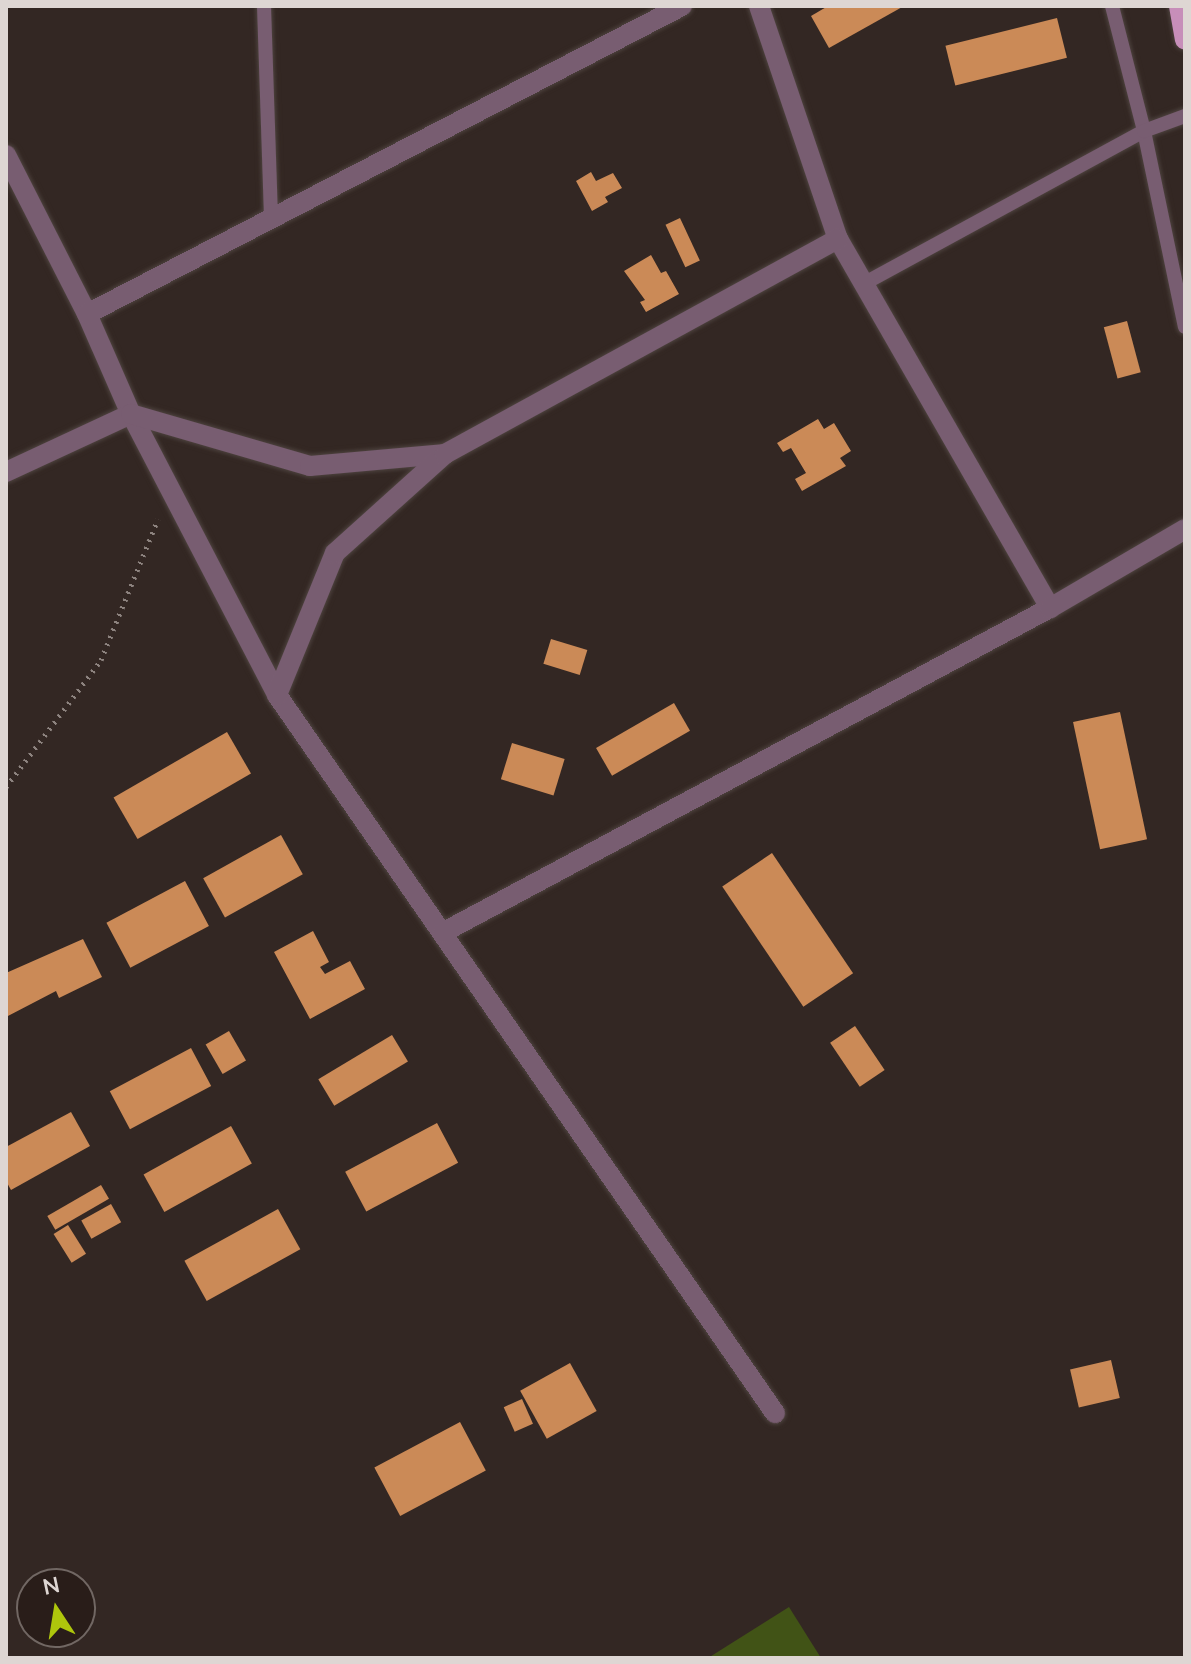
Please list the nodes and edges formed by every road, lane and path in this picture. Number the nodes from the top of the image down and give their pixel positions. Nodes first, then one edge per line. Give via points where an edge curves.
1 (264, 6) edge
2 (682, 6) edge
3 (759, 6) edge
4 (1112, 6) edge
5 (1179, 6) edge
6 (1185, 39) edge
7 (1185, 116) edge
8 (1144, 131) junction
9 (6, 155) edge
10 (271, 217) junction
11 (838, 239) junction
12 (865, 283) junction
13 (87, 314) junction
14 (1185, 327) edge
15 (131, 414) junction
16 (445, 454) junction
17 (6, 472) edge
18 (170, 489) junction
19 (1185, 529) edge
20 (1050, 608) junction
21 (277, 695) junction
22 (6, 787) edge
23 (442, 933) junction
24 (775, 1413) dead end

1 - 10 lane
2 - 10 street
3 - 11 street
4 - 8 lane
5 - 6 main road
7 - 8 lane
8 - 12 lane
8 - 14 lane
9 - 13 street
10 - 13 street
11 - 12 street
11 - 16 street
12 - 20 street
13 - 15 street
15 - 16 street via 310,466
15 - 17 street
15 - 18 street
16 - 21 street via 335,553
18 - 21 street
18 - 22 path via 101,660
19 - 20 street
20 - 23 street
21 - 23 street
23 - 24 street

